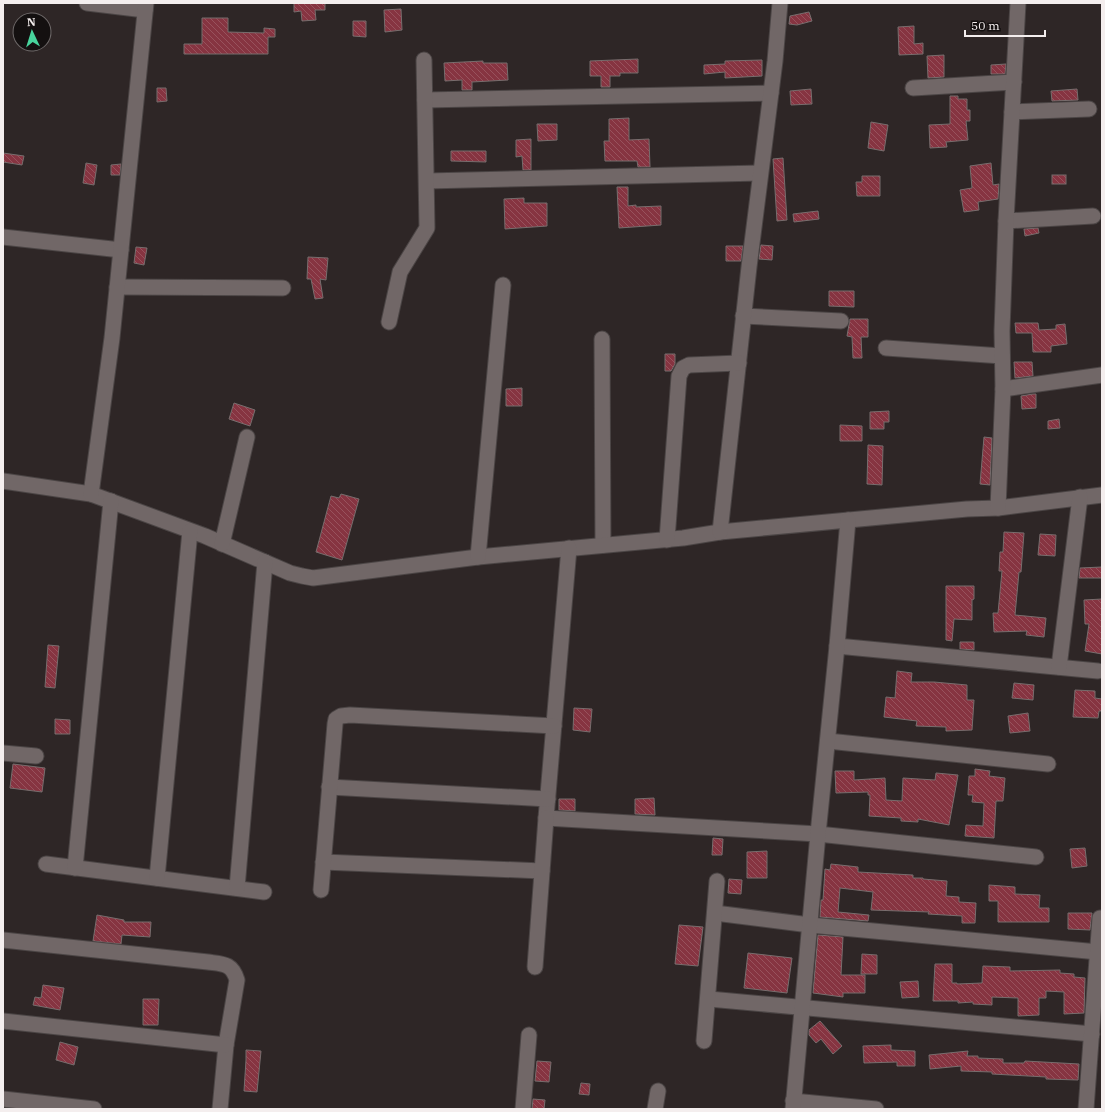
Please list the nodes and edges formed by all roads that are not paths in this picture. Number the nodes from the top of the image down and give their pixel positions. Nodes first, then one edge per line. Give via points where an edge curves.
1 (87, 3) edge
2 (780, 3) edge
3 (1018, 3) edge
4 (146, 7) edge
5 (424, 60) dead end
6 (1014, 82) junction
7 (913, 88) dead end
8 (771, 93) junction
9 (425, 100) junction
10 (1089, 109) dead end
11 (1012, 112) junction
12 (760, 173) junction
13 (426, 181) junction
14 (1093, 216) dead end
15 (1006, 221) junction
16 (3, 237) edge
17 (121, 250) junction
18 (503, 285) dead end
19 (117, 287) junction
20 (283, 288) dead end
21 (743, 316) junction
22 (841, 321) dead end
23 (389, 322) dead end
24 (602, 339) dead end
25 (886, 348) dead end
26 (1002, 356) junction
27 (739, 363) junction
28 (1102, 376) edge
29 (1002, 390) junction
30 (247, 437) dead end
31 (3, 481) edge
32 (91, 494) junction
33 (1102, 495) edge
34 (1080, 497) junction
35 (111, 501) junction
36 (998, 508) junction
37 (848, 520) junction
38 (190, 531) junction
39 (720, 532) junction
40 (667, 540) junction
41 (222, 544) junction
42 (603, 545) junction
43 (569, 548) junction
44 (478, 557) junction
45 (265, 562) junction
46 (837, 646) junction
47 (1059, 667) junction
48 (1098, 671) dead end
49 (554, 726) junction
50 (828, 741) junction
51 (3, 753) edge
52 (36, 756) dead end
53 (1048, 764) dead end
54 (329, 787) junction
55 (548, 799) junction
56 (546, 818) junction
57 (818, 834) junction
58 (1036, 857) dead end
59 (323, 862) junction
60 (46, 864) dead end
61 (75, 868) junction
62 (542, 871) junction
63 (157, 878) junction
64 (717, 882) dead end
65 (237, 888) junction
66 (321, 890) dead end
67 (264, 892) dead end
68 (716, 913) junction
69 (1100, 918) dead end
70 (810, 925) junction
71 (3, 940) edge
72 (1098, 952) junction
73 (535, 967) dead end
74 (709, 999) junction
75 (801, 1008) junction
76 (3, 1021) edge
77 (1092, 1034) junction
78 (529, 1035) dead end
79 (704, 1041) dead end
80 (226, 1045) junction
81 (658, 1091) dead end
82 (3, 1099) edge
83 (793, 1105) edge
84 (94, 1109) edge
85 (220, 1109) edge
86 (523, 1109) edge
87 (655, 1109) edge
88 (876, 1109) edge
89 (1086, 1109) edge

1 - 4 street
2 - 8 street
3 - 6 street
4 - 17 street
5 - 9 street
6 - 7 street
6 - 11 street
8 - 9 street
8 - 12 street
9 - 13 street
10 - 11 street
11 - 15 street
12 - 13 street
12 - 21 street
13 - 23 street via 427,228 400,272
14 - 15 street
15 - 26 street
16 - 17 street
17 - 19 street
18 - 44 street
19 - 20 street
19 - 32 street
21 - 22 street
21 - 27 street
24 - 42 street
25 - 26 street
26 - 29 street
27 - 39 street
27 - 40 street via 689,365 683,368 679,376
28 - 29 street
29 - 36 street
30 - 41 street
31 - 32 street
32 - 35 street
33 - 34 street
34 - 36 street
34 - 47 street
35 - 38 street
35 - 61 street
36 - 37 street
37 - 39 street
37 - 46 street
38 - 41 street
38 - 63 street
39 - 40 street
40 - 42 street
41 - 45 street
42 - 43 street
43 - 44 street
43 - 49 street
44 - 45 street via 312,578 290,573
45 - 65 street
46 - 47 street
46 - 50 street
47 - 48 street
49 - 54 street via 341,716 336,719 335,724
49 - 55 street
50 - 53 street
50 - 57 street
51 - 52 street
54 - 55 street
54 - 59 street
55 - 56 street
56 - 57 street
56 - 62 street
57 - 58 street
57 - 70 street
59 - 62 street
59 - 66 street
60 - 61 street
61 - 63 street
62 - 73 street
63 - 65 street
64 - 68 street
65 - 67 street
68 - 70 street
68 - 74 street
69 - 72 street
70 - 72 street
70 - 75 street
71 - 80 street via 226,965 235,973 237,980
72 - 77 street
74 - 75 street
74 - 79 street
75 - 77 street
75 - 83 street
76 - 80 street
77 - 89 street
78 - 86 street
80 - 85 street
81 - 87 street
82 - 84 street
83 - 88 street

